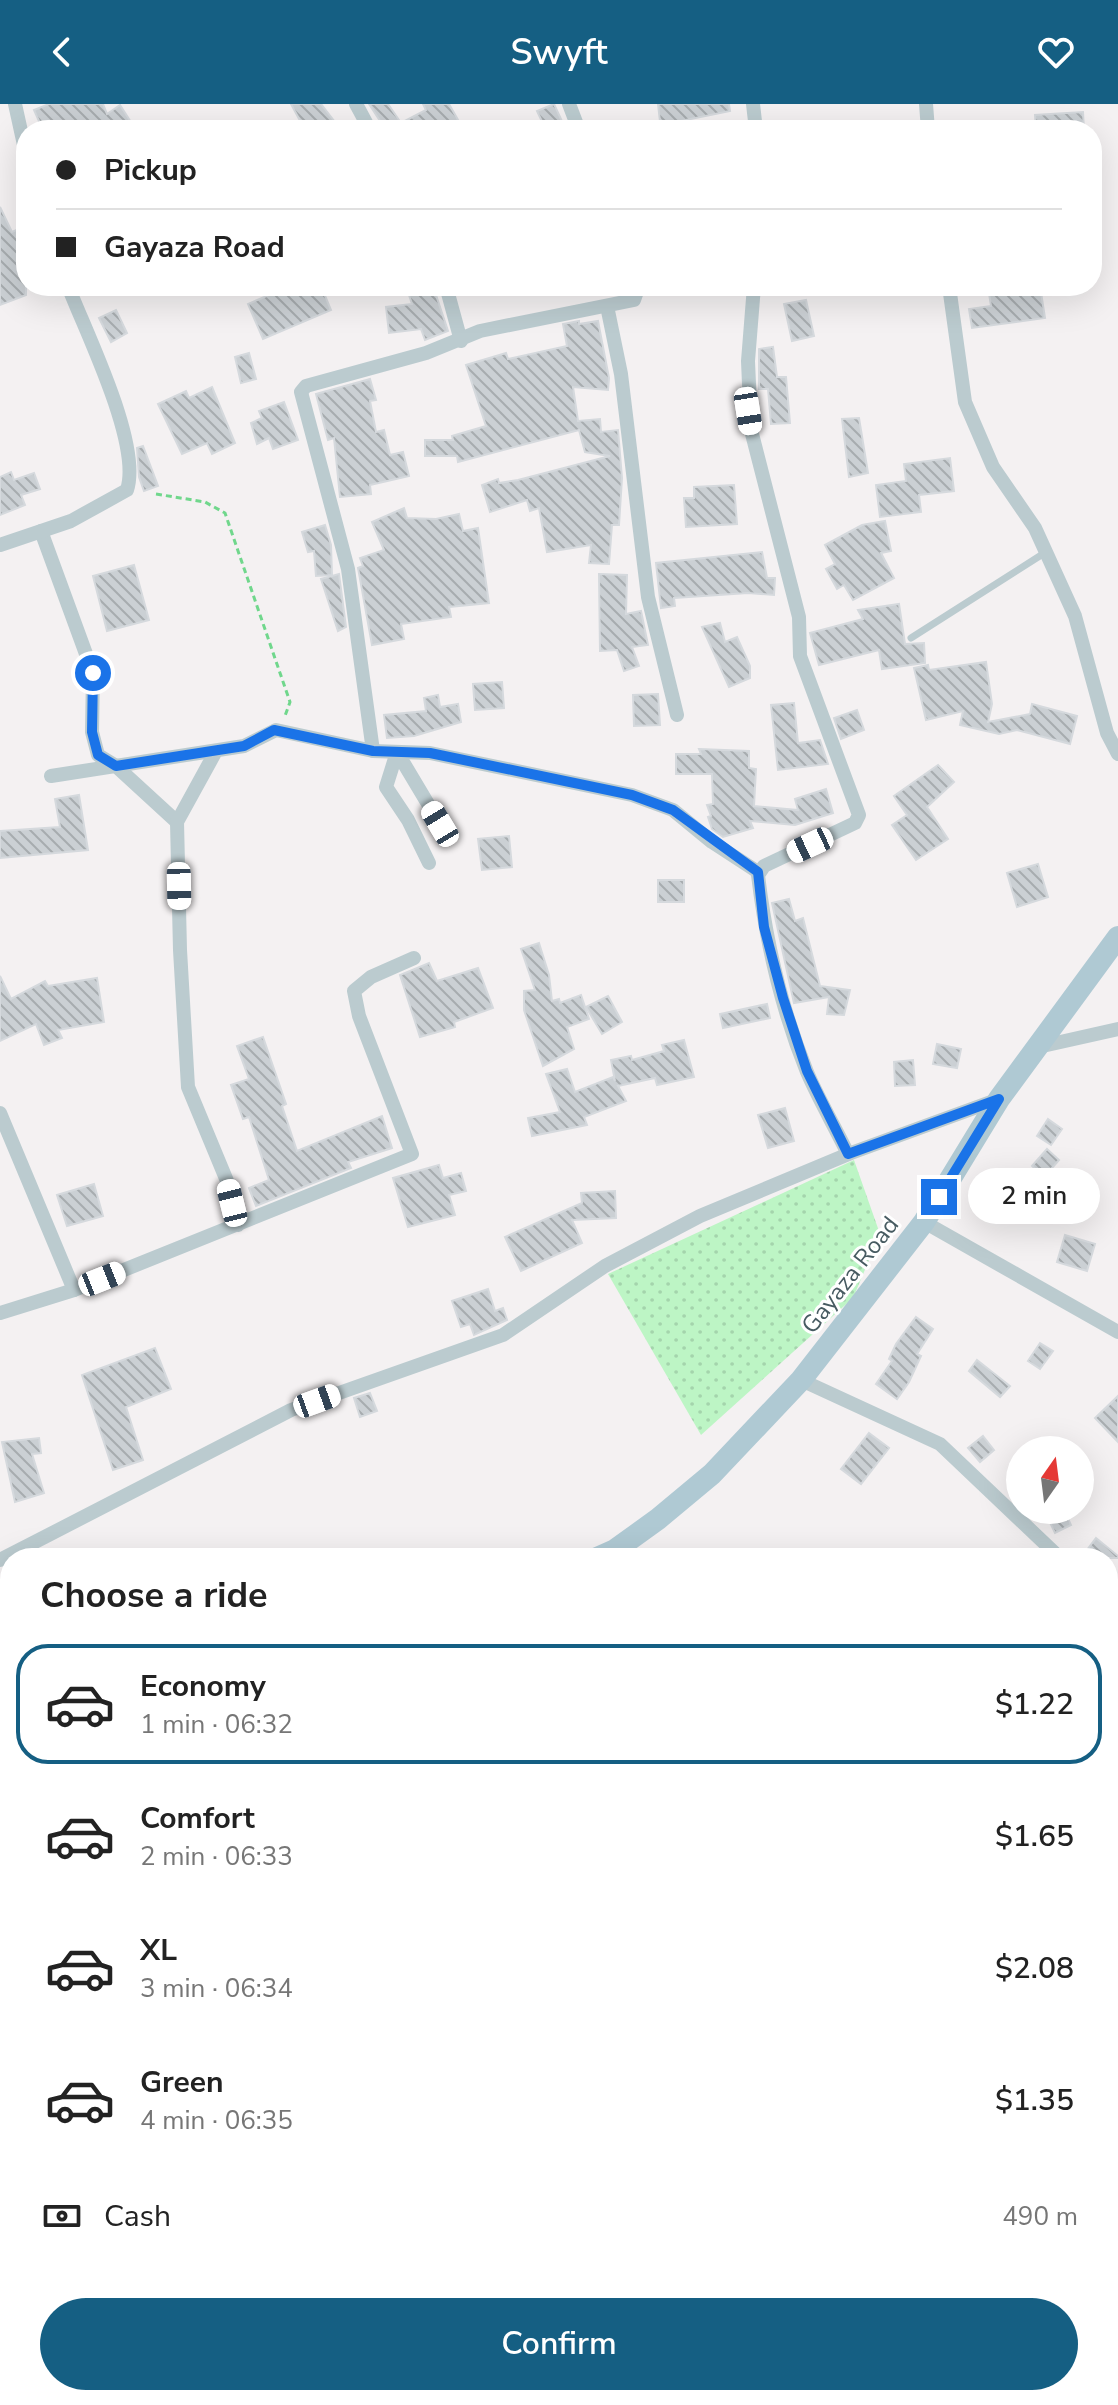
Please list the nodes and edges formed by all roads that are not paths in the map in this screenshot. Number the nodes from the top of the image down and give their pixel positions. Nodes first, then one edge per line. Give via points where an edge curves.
1 (72, 296) edge
2 (449, 296) edge
3 (635, 296) edge
4 (753, 296) edge
5 (950, 296) edge
6 (607, 306) junction
7 (461, 341) junction
8 (41, 531) junction
9 (0, 545) edge
10 (1046, 552) junction
11 (911, 638) dead end
12 (677, 715) dead end
13 (216, 751) junction
14 (373, 751) junction
15 (397, 752) junction
16 (1118, 754) edge
17 (116, 766) junction
18 (51, 776) dead end
19 (177, 822) junction
20 (440, 824) dead end
21 (429, 863) dead end
22 (758, 872) junction
23 (1118, 937) edge
24 (414, 958) dead end
25 (1118, 1029) edge
26 (1037, 1047) junction
27 (999, 1099) junction
28 (0, 1113) edge
29 (848, 1154) junction
30 (924, 1222) junction
31 (238, 1225) junction
32 (74, 1290) junction
33 (0, 1313) edge
34 (1118, 1332) edge
35 (801, 1380) junction
36 (23, 1548) edge
37 (617, 1548) edge
38 (1049, 1548) edge

1 - 8 street via 113,398 132,474 127,490
2 - 7 street
3 - 6 street
4 - 22 street via 748,361 751,430 799,617 802,661 859,815 855,823
5 - 10 street via 965,402 993,467
6 - 7 street via 503,325
6 - 12 street via 621,374 648,597
7 - 14 street via 306,386 301,392 348,569
8 - 9 street
8 - 17 street via 93,673 92,732 98,755
10 - 11 lane
10 - 16 street via 1075,616 1107,733
13 - 14 street via 244,746 274,730
13 - 17 street
13 - 19 street
14 - 15 street
15 - 20 street
15 - 21 street via 386,787
15 - 22 street via 430,753 632,795 673,810
17 - 18 street
17 - 19 street
19 - 31 street via 188,1087 227,1181
22 - 29 street via 764,927 783,998 807,1071
23 - 26 main road, Gayaza Road
24 - 31 street via 371,977 354,991 412,1154
25 - 26 street
26 - 27 main road, Gayaza Road
27 - 29 street
27 - 30 main road, Gayaza Road
28 - 32 street
29 - 36 street via 700,1216 605,1266 503,1335 291,1410
30 - 34 street
30 - 35 main road, Gayaza Road
31 - 32 street
32 - 33 street
35 - 37 main road, Gayaza Road via 712,1474
35 - 38 street via 940,1444

